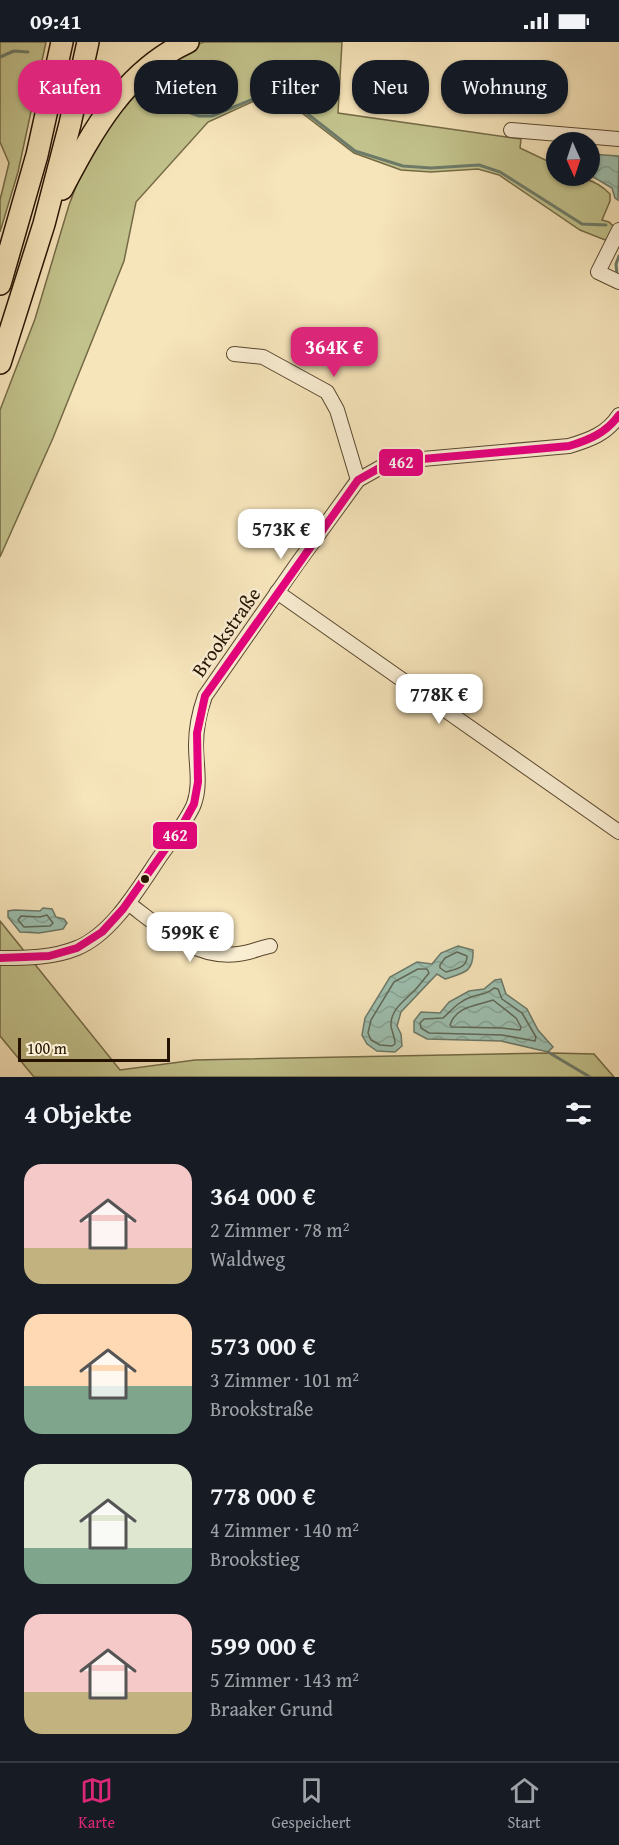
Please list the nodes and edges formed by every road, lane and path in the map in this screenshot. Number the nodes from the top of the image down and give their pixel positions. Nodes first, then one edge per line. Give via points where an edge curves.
1 (62, 42) edge
2 (88, 42) edge
3 (188, 42) edge
4 (511, 130) dead end
5 (619, 139) edge
6 (44, 224) junction
7 (619, 230) edge
8 (619, 282) edge
9 (0, 284) edge
10 (234, 354) dead end
11 (0, 363) edge
12 (619, 415) edge
13 (358, 480) junction
14 (277, 592) junction
15 (619, 832) edge
16 (128, 903) junction
17 (270, 946) dead end
18 (0, 958) edge

1 - 9 highway via 37,155
2 - 6 highway
3 - 6 highway via 150,64 110,106
4 - 5 street
6 - 11 highway
7 - 8 street via 598,272
10 - 13 street via 262,357 327,392 337,410
12 - 13 street, Brookstraße via 604,432 569,446 411,460 383,466
13 - 14 street, Brookstraße
14 - 15 street
14 - 16 street, Brookstraße via 205,696 197,722 198,781 194,806
16 - 17 street via 180,941 205,953 238,955
16 - 18 street, Brookstraße via 104,930 77,948 43,956

